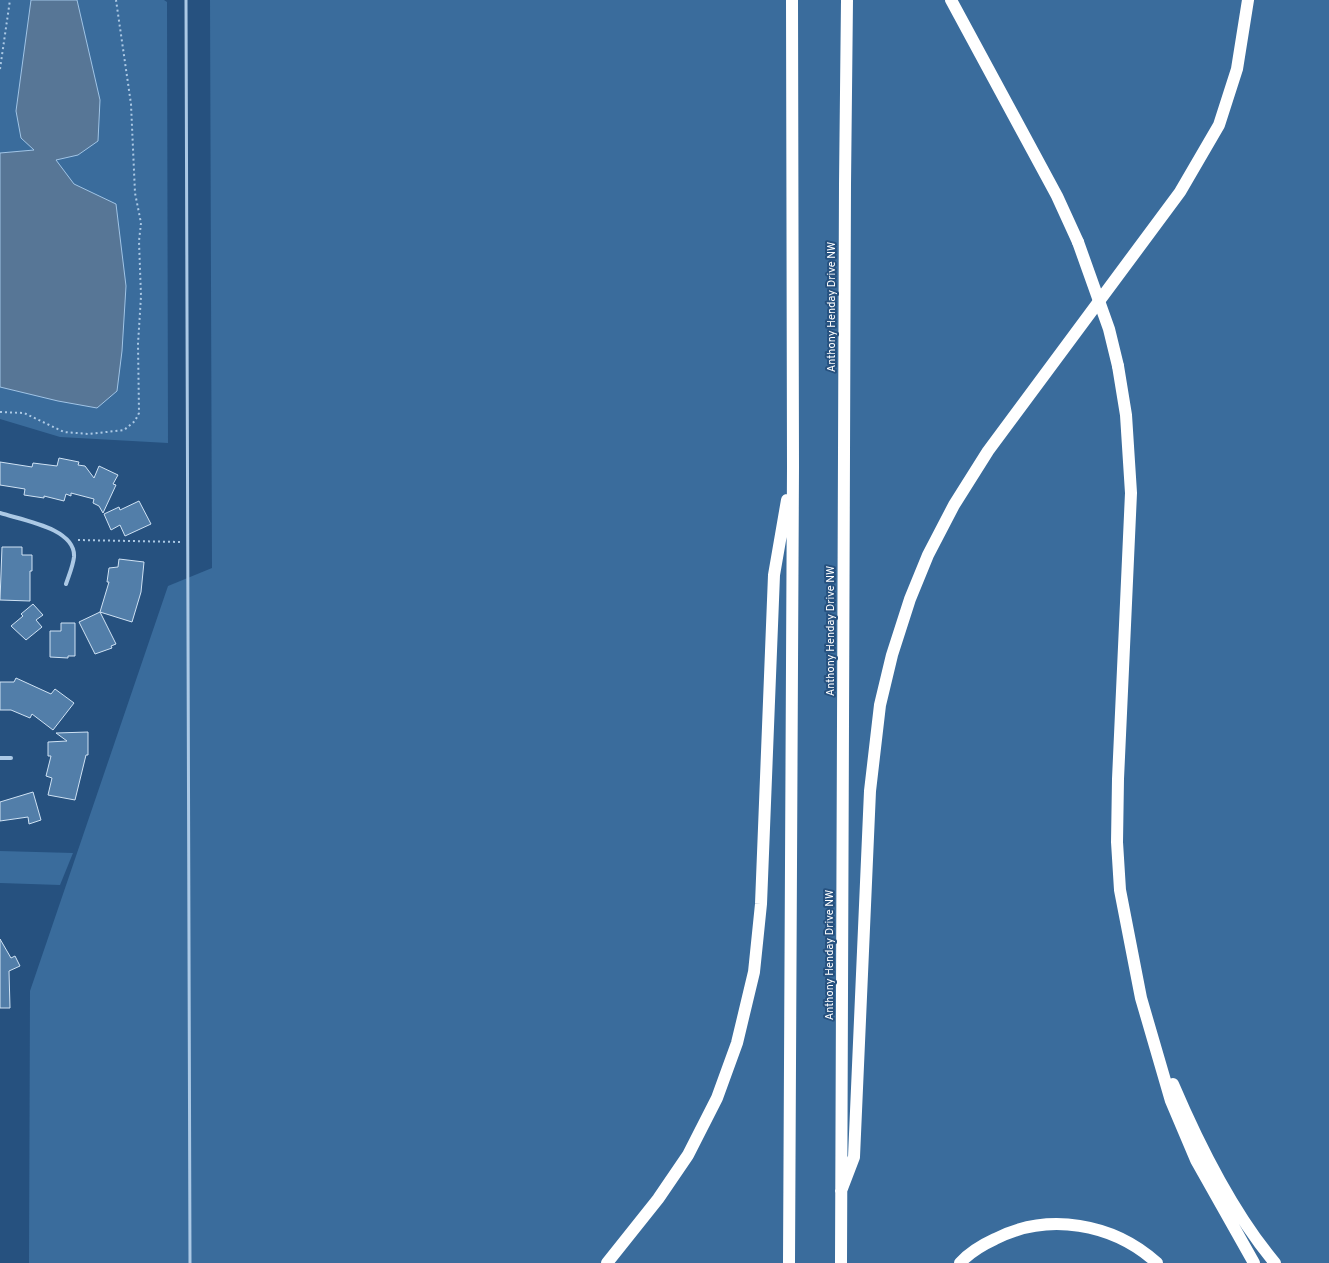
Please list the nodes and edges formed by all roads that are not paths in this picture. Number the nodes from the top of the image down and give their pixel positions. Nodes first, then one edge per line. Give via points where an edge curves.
1 (186, 0) edge
2 (792, 0) edge
3 (847, 0) edge
4 (951, 0) edge
5 (1248, 0) edge
6 (793, 468) junction
7 (0, 513) edge
8 (66, 584) dead end
9 (0, 758) edge
10 (11, 758) dead end
11 (1150, 1032) junction
12 (841, 1191) junction
13 (190, 1263) edge
14 (607, 1263) edge
15 (789, 1263) edge
16 (841, 1263) edge
17 (960, 1263) edge
18 (1157, 1263) edge
19 (1254, 1263) edge
20 (1275, 1263) edge

1 - 13 lane
2 - 6 highway
3 - 12 highway, Anthony Henday Drive NW
4 - 11 highway, bridge via 1057,196 1078,242 1109,329 1118,366 1126,415 1131,493 1117,842 1125,923
5 - 12 highway via 1237,69 1219,124 1175,198 988,451 954,505 928,555 910,599 892,655 880,705 874,748 854,1157
6 - 14 highway via 774,575 761,904 754,972 737,1043 717,1098 688,1155 658,1199
6 - 15 highway
7 - 8 street via 59,532 69,540 74,556
9 - 10 street
11 - 19 highway via 1171,1102 1196,1160
11 - 20 highway via 1205,1155 1242,1217
12 - 16 highway, Anthony Henday Drive NW
17 - 18 highway via 985,1244 1008,1232 1038,1224 1071,1224 1100,1230 1125,1240

